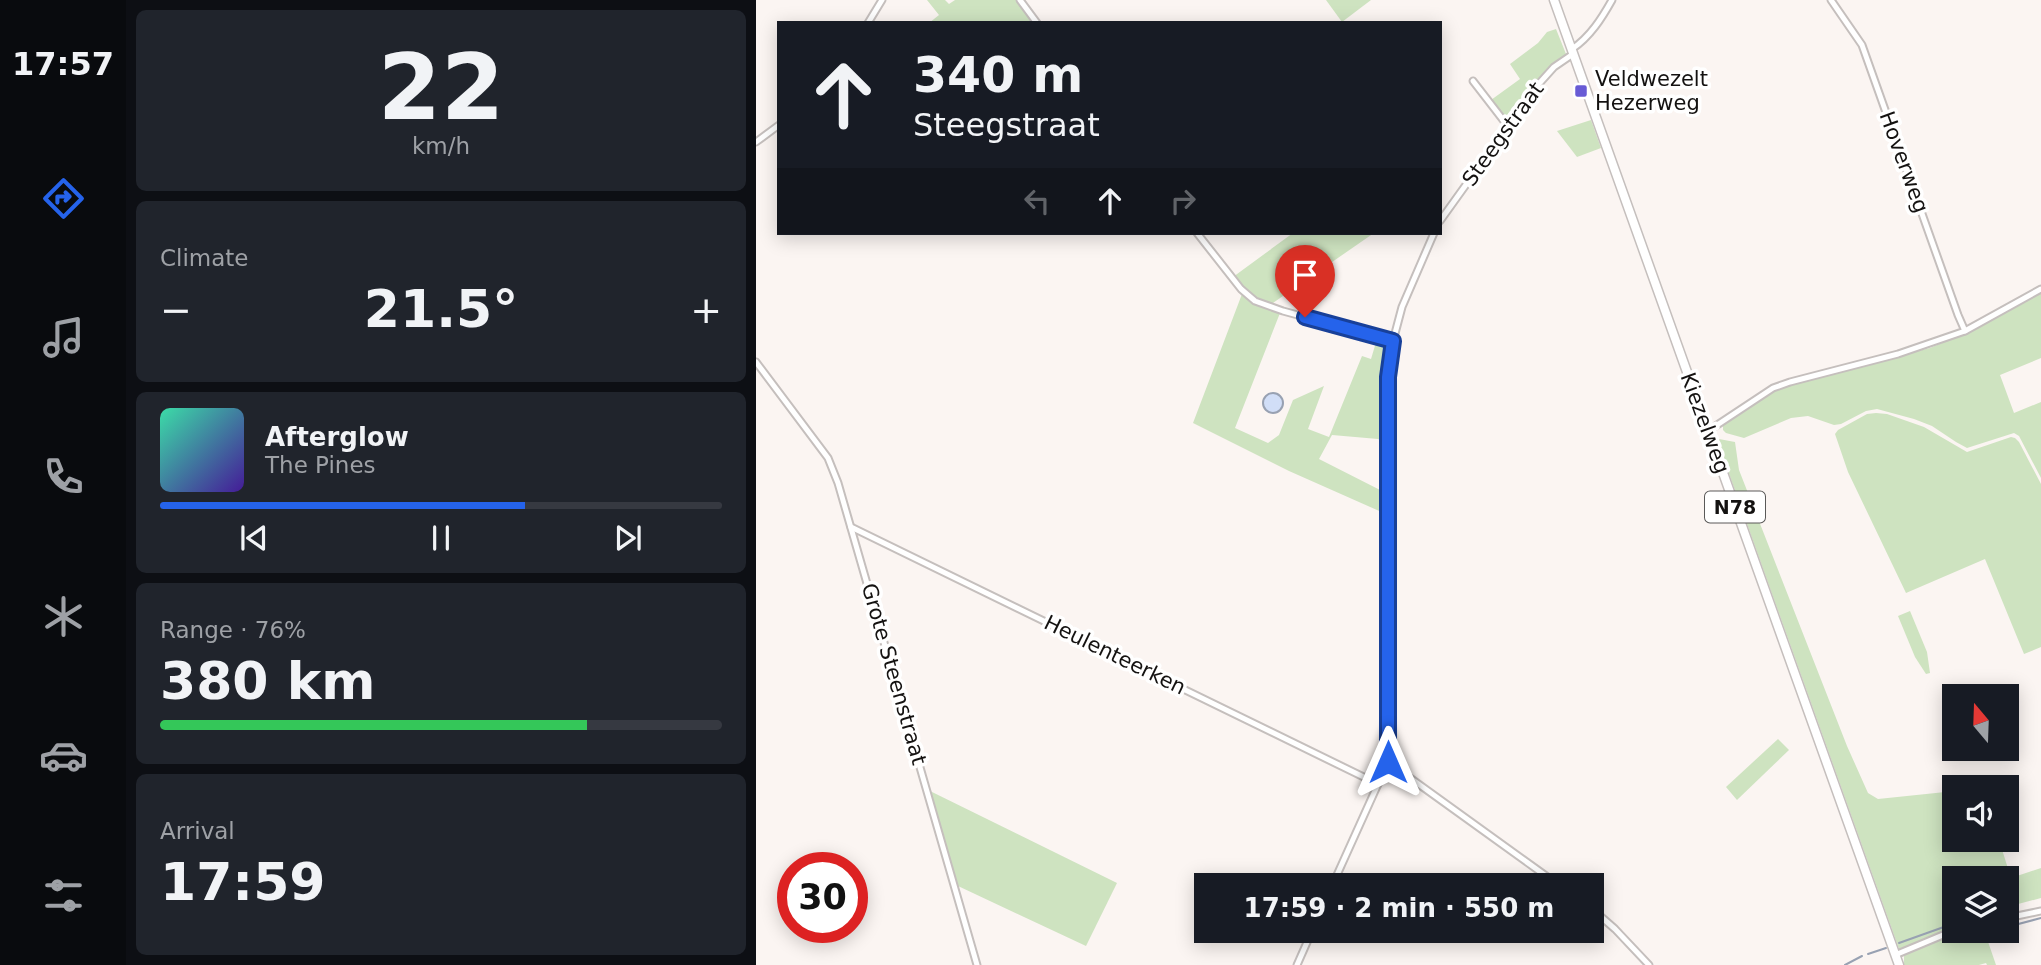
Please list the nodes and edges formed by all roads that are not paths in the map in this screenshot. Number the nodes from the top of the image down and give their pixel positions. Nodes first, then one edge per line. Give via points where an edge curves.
1 (882, 0) edge
2 (1020, 0) edge
3 (1554, 0) edge
4 (1612, 0) edge
5 (1831, 0) edge
6 (869, 21) edge
7 (1036, 21) edge
8 (1572, 51) junction
9 (1473, 81) dead end
10 (1507, 125) junction
11 (777, 126) edge
12 (756, 142) edge
13 (1442, 218) edge
14 (1199, 235) edge
15 (1433, 235) edge
16 (2041, 289) edge
17 (1965, 331) junction
18 (1393, 341) junction
19 (756, 362) edge
20 (1708, 431) junction
21 (851, 527) junction
22 (1388, 762) junction
23 (1378, 784) junction
24 (1338, 873) edge
25 (1542, 873) edge
26 (2041, 911) edge
27 (2019, 916) edge
28 (1604, 918) edge
29 (1942, 935) edge
30 (1307, 943) edge
31 (1895, 955) junction
32 (977, 965) edge
33 (1297, 965) edge
34 (1649, 965) edge
35 (1899, 965) edge

1 - 6 street
2 - 7 street
3 - 8 main road, Kiezelweg / N78
4 - 8 street, Steegstraat
5 - 17 street, Hoverweg via 1862,45
8 - 10 street, Steegstraat
8 - 20 main road, Kiezelweg / N78
9 - 10 street
10 - 13 street, Steegstraat
11 - 12 street
14 - 18 street via 1255,301
15 - 18 street via 1402,307
16 - 17 street
17 - 20 street via 1773,388
18 - 22 street via 1388,377
19 - 21 street, Grote Steenstraat via 828,458
20 - 31 main road, Kiezelweg / N78
21 - 23 street, Heulenteerken
21 - 32 street, Grote Steenstraat
22 - 23 street
22 - 25 street
23 - 24 street
26 - 27 street
28 - 34 street
29 - 31 street
30 - 33 street
31 - 35 main road, Kiezelweg / N78

